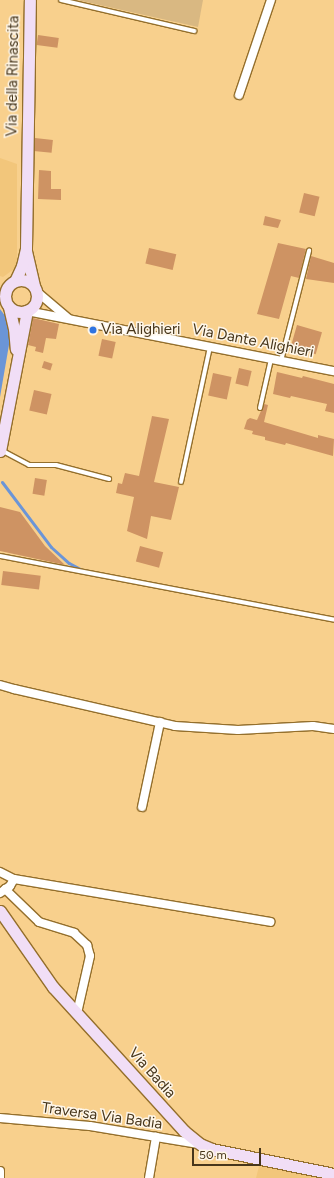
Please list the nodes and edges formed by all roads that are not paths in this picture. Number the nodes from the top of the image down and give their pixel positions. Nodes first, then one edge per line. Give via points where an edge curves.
1 (30, 0) edge
2 (61, 0) edge
3 (271, 0) edge
4 (194, 31) dead end
5 (239, 95) dead end
6 (26, 248) junction
7 (309, 251) dead end
8 (8, 282) edge
9 (35, 289) junction
10 (5, 300) edge
11 (27, 311) junction
12 (71, 321) junction
13 (210, 347) junction
14 (17, 355) junction
15 (271, 359) junction
16 (281, 361) junction
17 (334, 371) edge
18 (260, 408) dead end
19 (0, 451) edge
20 (109, 479) dead end
21 (181, 482) dead end
22 (0, 556) edge
23 (334, 620) edge
24 (0, 685) edge
25 (160, 722) junction
26 (334, 729) edge
27 (142, 807) dead end
28 (0, 872) edge
29 (14, 879) junction
30 (3, 891) edge
31 (0, 911) edge
32 (270, 922) dead end
33 (77, 1013) junction
34 (0, 1118) edge
35 (156, 1137) junction
36 (200, 1144) junction
37 (0, 1171) edge
38 (334, 1174) edge
39 (0, 1178) edge
40 (149, 1178) edge

1 - 6 main road, Via della Rinascita
2 - 4 lane
3 - 5 street
6 - 8 main road, Via della Rinascita via 22,266
6 - 9 main road, Via della Rinascita
7 - 16 lane
8 - 9 main road via 28,281
8 - 10 main road
9 - 11 main road via 36,302
9 - 12 street
10 - 11 main road via 16,311
10 - 14 main road via 14,328
11 - 12 street, Via Dante Alighieri
11 - 14 main road
12 - 13 street, Via Dante Alighieri
13 - 15 street, Via Dante Alighieri
13 - 21 lane
14 - 19 main road
15 - 16 street, Via Dante Alighieri
15 - 18 lane
16 - 17 street, Via Dante Alighieri
19 - 20 lane via 29,465 56,465
22 - 23 lane
24 - 25 street
25 - 26 street via 174,726 238,730 313,726
25 - 27 street
28 - 29 street
29 - 30 street
29 - 32 street
30 - 33 street via 39,922 74,933 87,945 90,956
31 - 33 main road, Via Badia via 53,987
33 - 36 main road, Via Badia via 184,1131
34 - 35 street, Traversa Via Badia via 90,1126
35 - 36 street, Traversa Via Badia
35 - 40 street
36 - 38 main road, Via Badia via 212,1149
37 - 39 street

